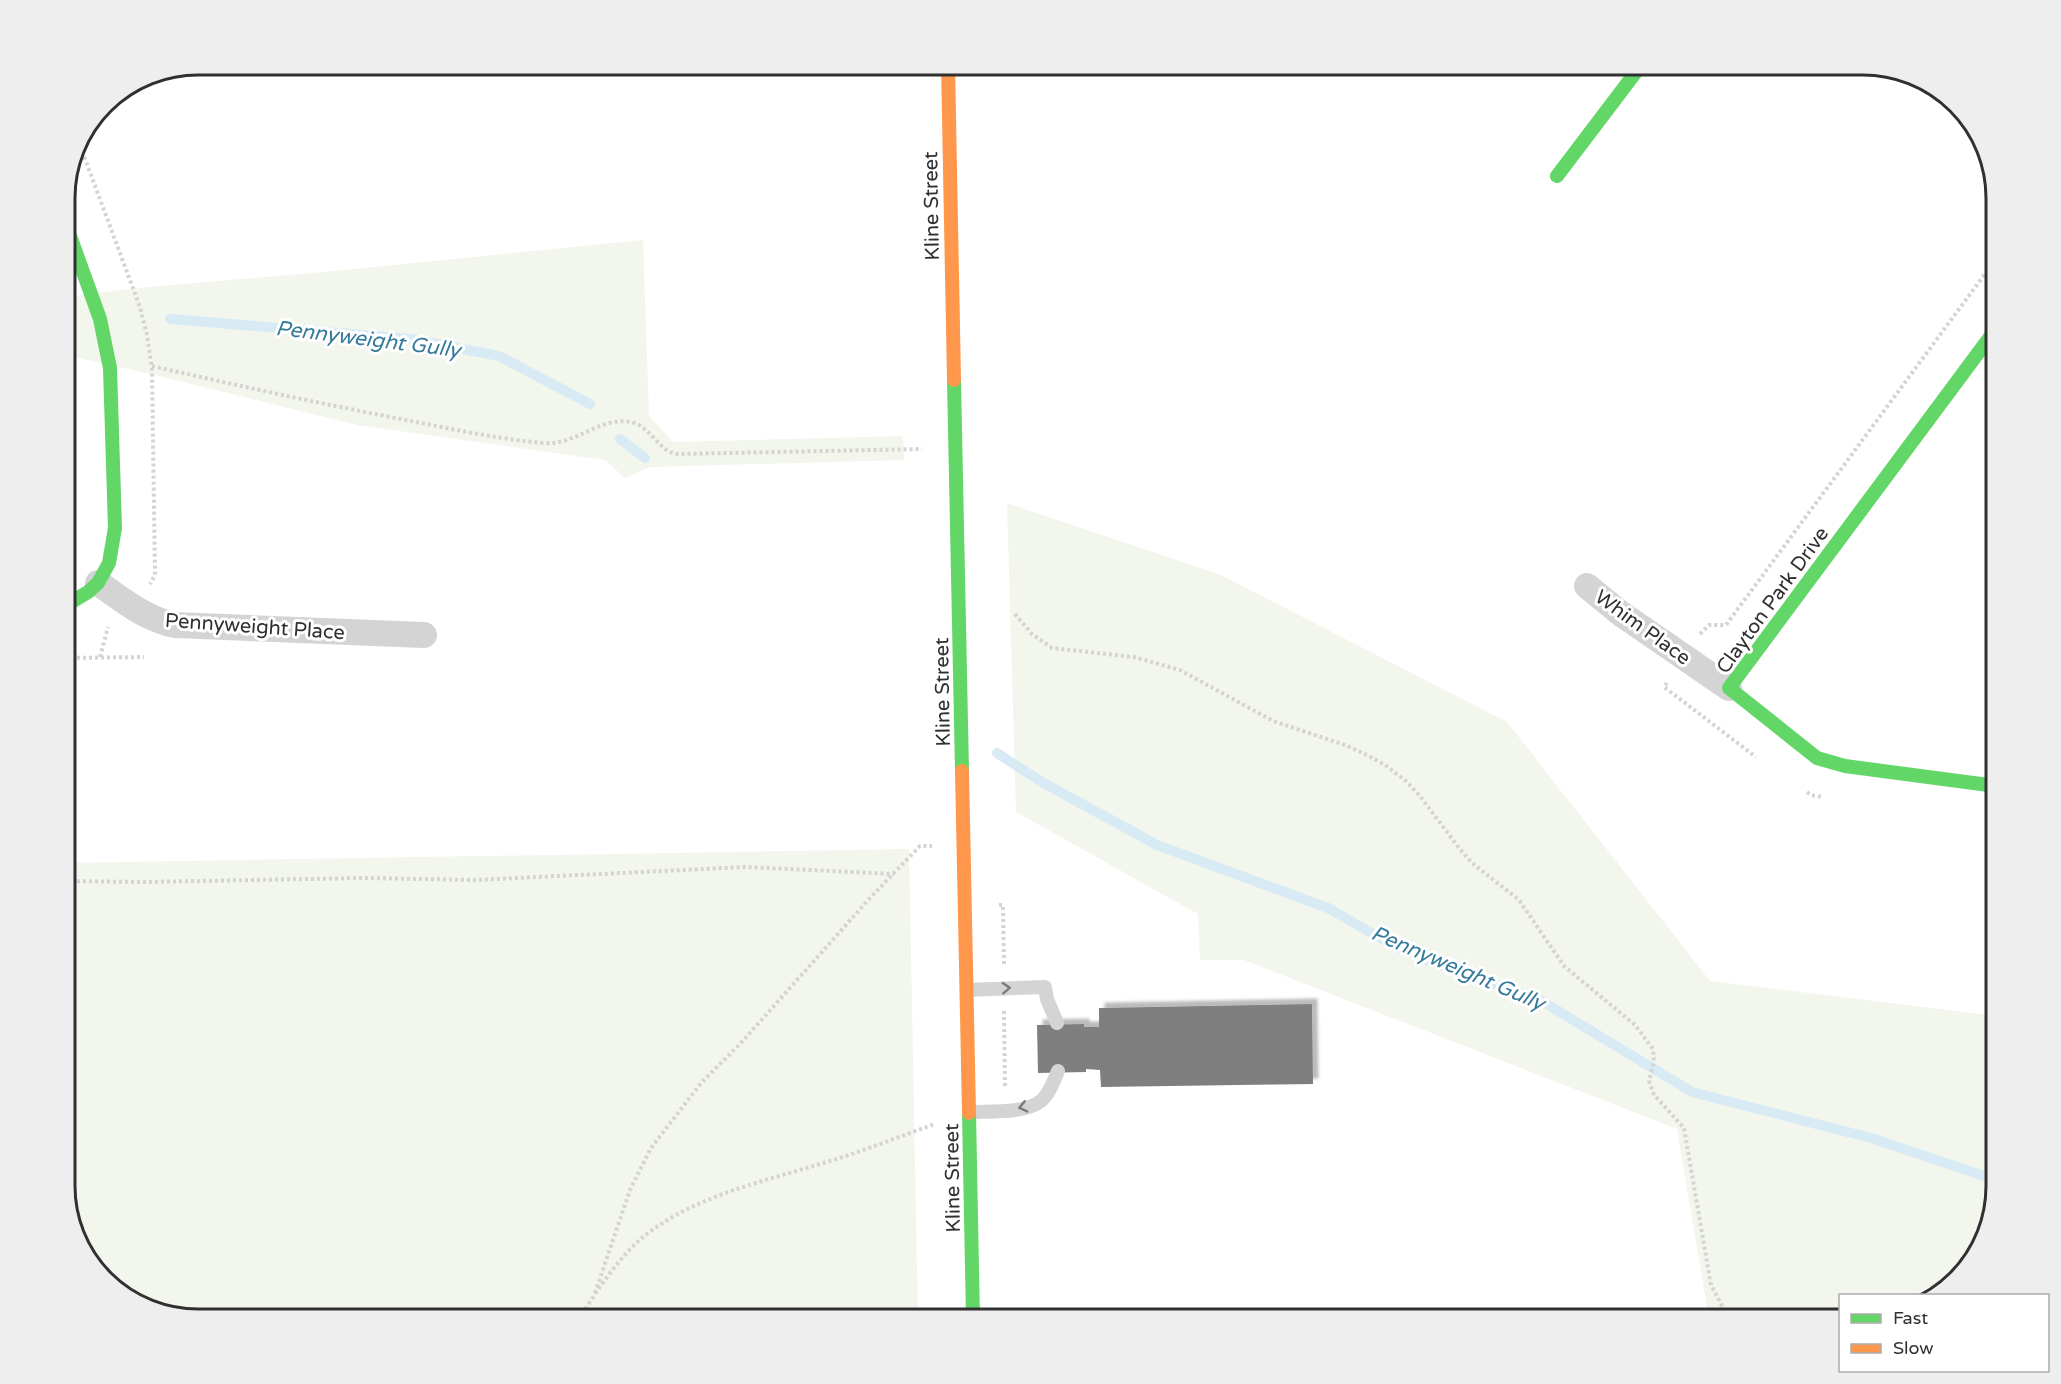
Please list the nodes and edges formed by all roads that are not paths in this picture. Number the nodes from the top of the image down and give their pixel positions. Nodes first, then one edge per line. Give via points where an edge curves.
1 (948, 75) edge
2 (1634, 75) edge
3 (1557, 176) dead end
4 (75, 250) edge
5 (1986, 342) edge
6 (98, 582) junction
7 (1587, 585) dead end
8 (75, 600) edge
9 (424, 635) dead end
10 (1729, 688) junction
11 (1986, 785) edge
12 (967, 990) junction
13 (1057, 1023) dead end
14 (1058, 1071) dead end
15 (970, 1112) junction
16 (973, 1309) edge

1 - 12 street, Kline Street
2 - 3 street
4 - 6 street via 100,319 112,382 114,535 109,563
5 - 10 street, Clayton Park Drive
6 - 8 street
6 - 9 street, Pennyweight Place via 138,611 175,625
7 - 10 street, Whim Place via 1620,613
10 - 11 street, Clayton Park Drive via 1807,751 1827,761
12 -> 13 lane via 1045,987
12 - 15 street, Kline Street
14 -> 15 lane via 1044,1098 1033,1105
15 - 16 street, Kline Street

